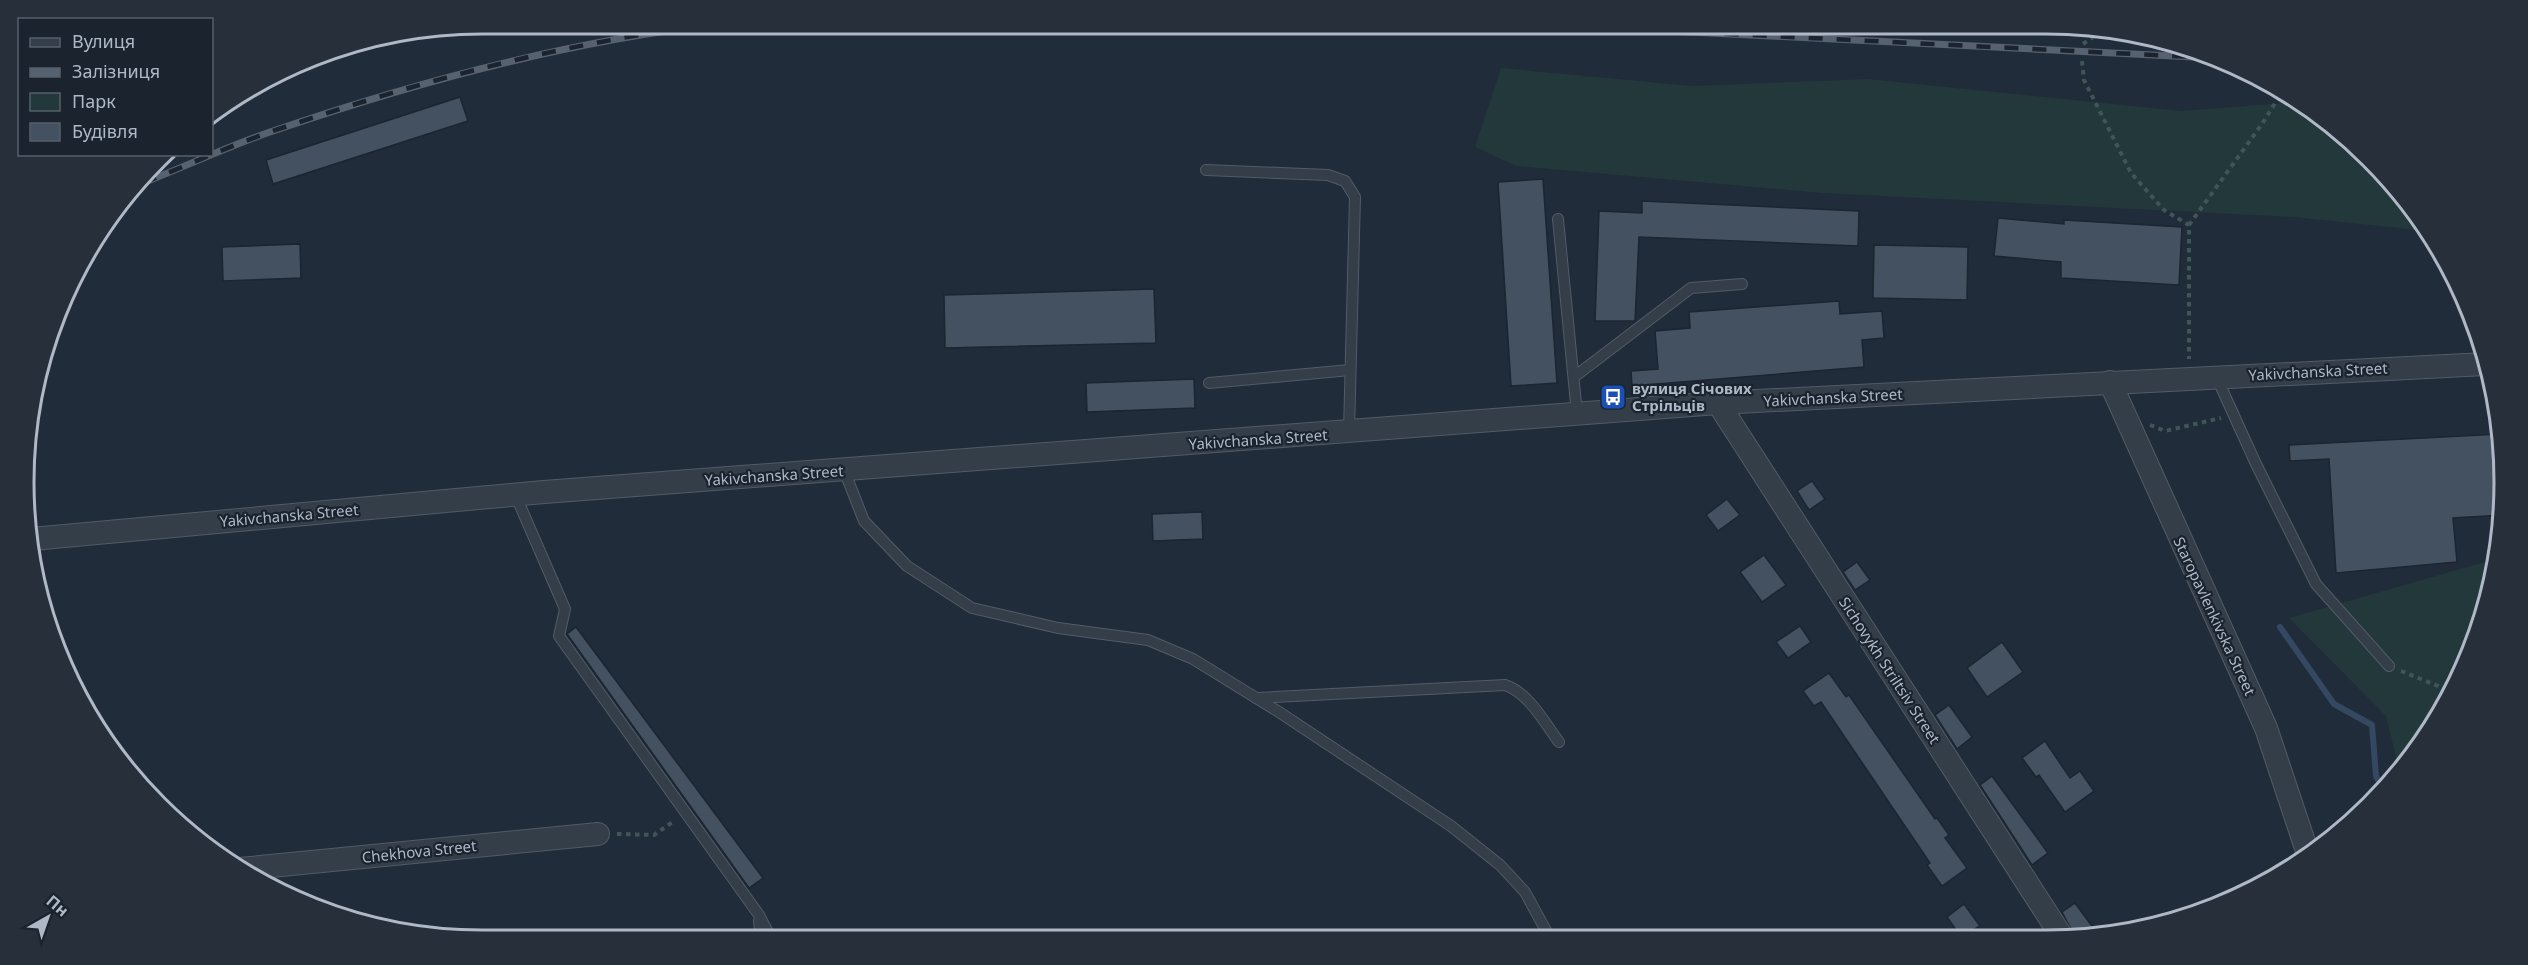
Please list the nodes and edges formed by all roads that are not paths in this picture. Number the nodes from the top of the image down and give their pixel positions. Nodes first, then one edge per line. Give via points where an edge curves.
1 (1206, 170) dead end
2 (1558, 219) dead end
3 (1742, 284) dead end
4 (2477, 364) edge
5 (1350, 370) junction
6 (2216, 376) junction
7 (1574, 377) junction
8 (2110, 382) junction
9 (1209, 383) dead end
10 (1718, 403) junction
11 (1577, 414) junction
12 (1348, 432) junction
13 (844, 470) junction
14 (515, 494) junction
15 (38, 538) edge
16 (2389, 666) road end
17 (1256, 698) junction
18 (1559, 742) dead end
19 (598, 834) road end
20 (2306, 847) edge
21 (254, 868) edge
22 (759, 915) junction
23 (760, 930) edge
24 (767, 930) edge
25 (1546, 930) edge
26 (2057, 930) edge

1 - 5 lane via 1328,175 1345,181 1355,197
2 - 7 lane
3 - 7 lane via 1691,288
4 - 6 street, Yakivchanska Street
5 - 9 lane
5 - 12 lane
6 - 8 street, Yakivchanska Street
6 - 16 lane via 2316,584
7 - 11 lane
8 - 10 street, Yakivchanska Street
8 - 20 street, Staropavlenkivska Street via 2266,728
10 - 11 street, Yakivchanska Street
10 - 26 street, Sichovykh Striltsiv Street
11 - 12 street, Yakivchanska Street
12 - 13 street, Yakivchanska Street
13 - 14 street, Yakivchanska Street
13 - 17 lane via 864,521 907,566 972,608 1058,628 1148,640 1193,659
14 - 15 street, Yakivchanska Street
14 - 22 lane via 565,609 559,636
17 - 18 lane via 1505,685 1525,697
17 - 25 lane via 1451,826 1525,892
19 - 21 street, Chekhova Street
22 - 23 lane
22 - 24 lane

